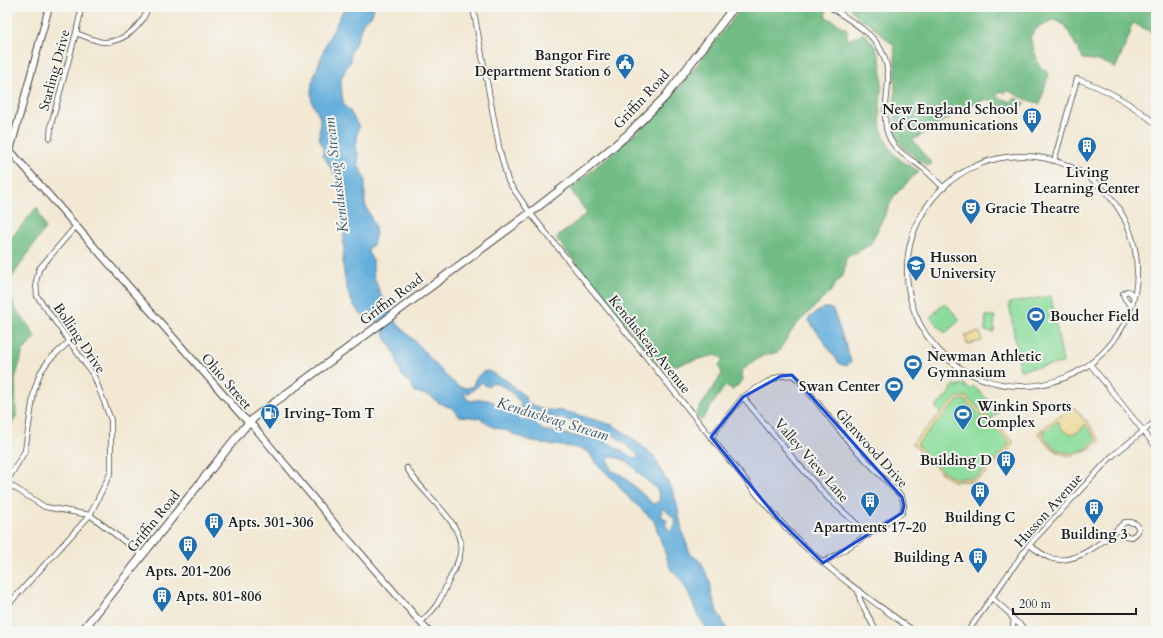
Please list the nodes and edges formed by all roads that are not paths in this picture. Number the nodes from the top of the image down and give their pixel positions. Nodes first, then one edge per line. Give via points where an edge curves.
1 (49, 7) edge
2 (80, 7) edge
3 (148, 7) edge
4 (473, 7) edge
5 (734, 7) edge
6 (830, 7) edge
7 (76, 33) junction
8 (1156, 124) edge
9 (50, 138) dead end
10 (9, 149) edge
11 (1054, 161) junction
12 (944, 188) junction
13 (530, 213) junction
14 (76, 226) junction
15 (1133, 296) junction
16 (1130, 304) junction
17 (70, 341) junction
18 (1090, 364) junction
19 (743, 397) junction
20 (1156, 420) edge
21 (249, 423) junction
22 (1143, 431) junction
23 (711, 437) junction
24 (1156, 447) edge
25 (407, 468) dead end
26 (7, 482) edge
27 (90, 515) junction
28 (1117, 530) junction
29 (868, 535) junction
30 (1029, 545) junction
31 (142, 555) junction
32 (824, 563) junction
33 (858, 590) junction
34 (992, 598) junction
35 (7, 606) edge
36 (1014, 620) junction
37 (421, 622) junction
38 (82, 631) edge
39 (428, 631) edge
40 (876, 631) edge
41 (914, 631) edge
42 (968, 631) edge
43 (1012, 631) edge
44 (1024, 631) edge

1 - 10 street
2 - 7 street, Starling Drive
3 - 7 street via 144,17 127,36 103,42
4 - 13 street, Kenduskeag Avenue via 500,152 508,181
5 - 13 main road, Griffin Road via 665,97 627,135
6 - 12 street via 864,30 880,48 887,68 885,118 890,140 895,148 924,169
7 - 9 street, Starling Drive
8 - 11 street via 1126,101 1077,79
10 - 14 street, Ohio Street
11 - 12 street via 1026,157 997,159 969,170
11 - 15 street via 1072,168 1098,185 1115,203 1125,219 1137,255 1137,284
12 - 18 street via 934,198 918,223 907,265 912,306 936,347 959,367 977,377 1017,386 1050,383
13 - 21 main road, Griffin Road
13 - 23 street, Kenduskeag Avenue
14 - 17 street, Bolling Drive via 39,269 36,282 37,296
14 - 21 street, Ohio Street
15 - 16 street
15 - 16 street via 1127,291 1123,294
16 - 18 street via 1116,336
17 - 26 street via 40,372 34,391 25,451
17 - 27 street, Bolling Drive via 94,376 111,420 111,472
18 - 22 street
19 - 23 street, Glenwood Drive
19 - 29 street, Valley View Lane via 828,498
19 - 29 street, Glenwood Drive via 781,376 792,376 800,381 853,447 902,497 902,513
20 - 22 street, Husson Avenue
21 - 31 main road, Griffin Road
21 - 37 street, Ohio Street
22 - 24 street
22 - 30 street, Husson Avenue via 1110,457
23 - 32 street, Kenduskeag Avenue via 778,519
25 - 37 street via 453,524 460,541 458,560 437,604
26 - 27 street via 45,507
27 - 31 street
27 - 35 street, Bolling Drive
28 - 28 street via 1131,521 1137,524 1139,529 1138,534 1132,537
28 - 30 street via 1083,554 1059,560 1049,558
29 - 32 street, Glenwood Drive
30 - 34 street, Husson Avenue
31 - 38 main road, Griffin Road
32 - 33 street, Kenduskeag Avenue
33 - 40 street via 860,600
33 - 41 street, Kenduskeag Avenue
34 - 36 street
34 - 42 street, Husson Avenue
36 - 43 street
36 - 44 street
37 - 39 street, Ohio Street

